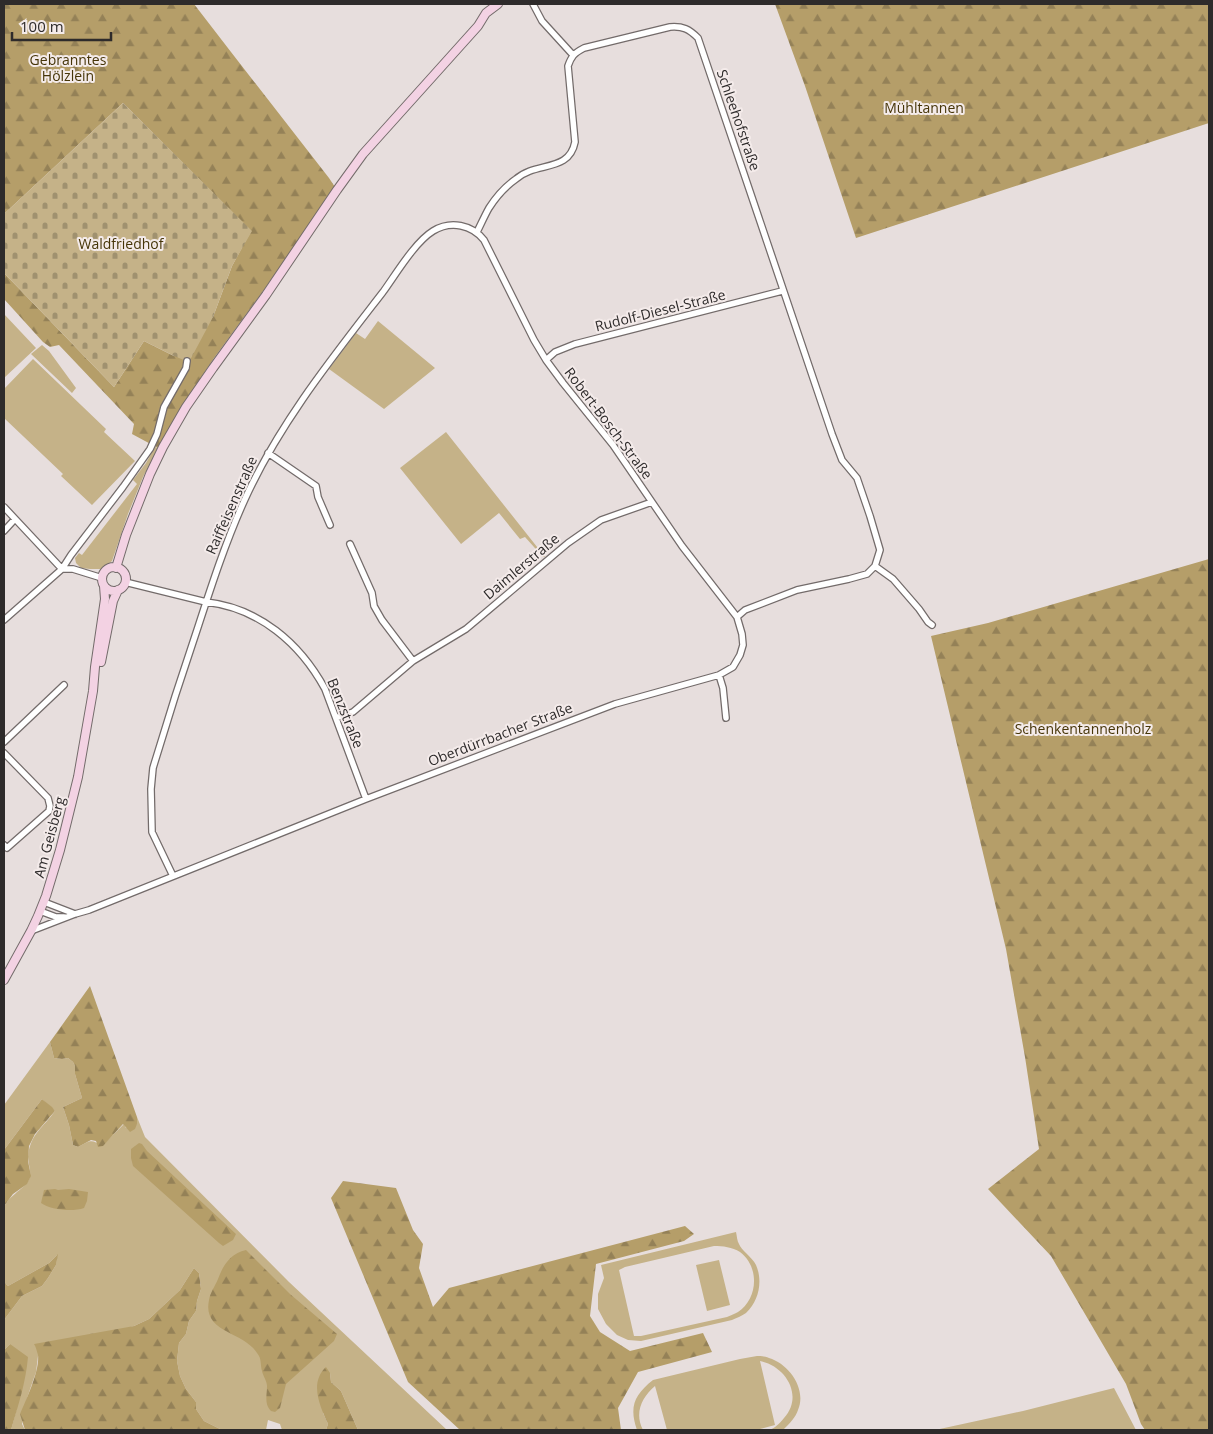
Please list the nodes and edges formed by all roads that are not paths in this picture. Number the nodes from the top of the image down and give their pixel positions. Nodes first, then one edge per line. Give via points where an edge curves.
1 (498, 4) edge
2 (533, 4) edge
3 (573, 55) junction
4 (477, 232) junction
5 (782, 291) junction
6 (546, 360) junction
7 (187, 362) dead end
8 (268, 452) junction
9 (652, 502) junction
10 (4, 507) edge
11 (15, 519) junction
12 (330, 525) dead end
13 (4, 531) edge
14 (350, 544) dead end
15 (875, 566) junction
16 (116, 568) junction
17 (62, 569) junction
18 (103, 582) junction
19 (125, 582) junction
20 (118, 590) junction
21 (206, 602) junction
22 (738, 617) junction
23 (4, 620) edge
24 (932, 625) dead end
25 (413, 661) junction
26 (719, 675) junction
27 (64, 685) dead end
28 (93, 691) junction
29 (336, 718) junction
30 (726, 718) dead end
31 (4, 742) edge
32 (4, 753) edge
33 (366, 799) junction
34 (4, 845) edge
35 (173, 876) junction
36 (44, 902) junction
37 (40, 911) junction
38 (75, 914) junction
39 (66, 917) junction
40 (31, 931) junction
41 (4, 980) edge

1 - 16 street via 486,13 352,168 186,407 150,474
2 - 3 street via 542,21
3 - 4 street via 568,66 573,150 561,162 528,170 517,177 490,207
3 - 5 street, Schleehofstraße via 584,48 670,27 680,26 698,38
4 - 6 street, Robert-Bosch-Straße
4 - 8 street, Raiffeisenstraße via 448,225 434,230 420,242
5 - 6 street, Rudolf-Diesel-Straße via 575,344 555,352
5 - 15 street, Schleehofstraße via 842,460 857,478 880,550
6 - 9 street, Robert-Bosch-Straße via 613,445
7 - 17 street via 164,407 150,449
8 - 12 street via 316,486
8 - 21 street, Raiffeisenstraße via 244,501
9 - 22 street, Robert-Bosch-Straße
9 - 25 street, Daimlerstraße via 601,520 568,543 466,628
10 - 11 street
11 - 13 street
11 - 17 street
14 - 25 street via 372,593 374,606
15 - 22 street via 867,574 797,590 745,610
15 - 24 street via 893,579
16 - 18 street via 107,570
16 - 19 street via 123,572
17 - 18 street via 73,569
17 - 23 street
18 - 20 street via 109,590
18 - 28 street, Am Geisberg via 106,599
19 - 20 street
19 - 21 street, Benzstraße
20 - 28 street, Am Geisberg
21 - 29 street, Benzstraße via 244,612 293,644 318,676
21 - 35 street, Raiffeisenstraße via 153,768 152,832
22 - 26 street, Oberdürrbacher Straße via 743,639 740,655 733,667
25 - 29 street, Daimlerstraße via 353,712
26 - 30 street
26 - 33 street, Oberdürrbacher Straße via 615,704
27 - 31 street
28 - 36 street, Am Geisberg via 78,777
29 - 33 street, Benzstraße
32 - 34 street via 48,798 50,806 8,848
33 - 35 street, Oberdürrbacher Straße
35 - 38 street, Oberdürrbacher Straße
36 - 37 street, Am Geisberg
36 - 38 street
37 - 39 street
37 - 40 street, Am Geisberg
38 - 39 street, Oberdürrbacher Straße
39 - 40 street, Oberdürrbacher Straße
40 - 41 street, Am Geisberg

